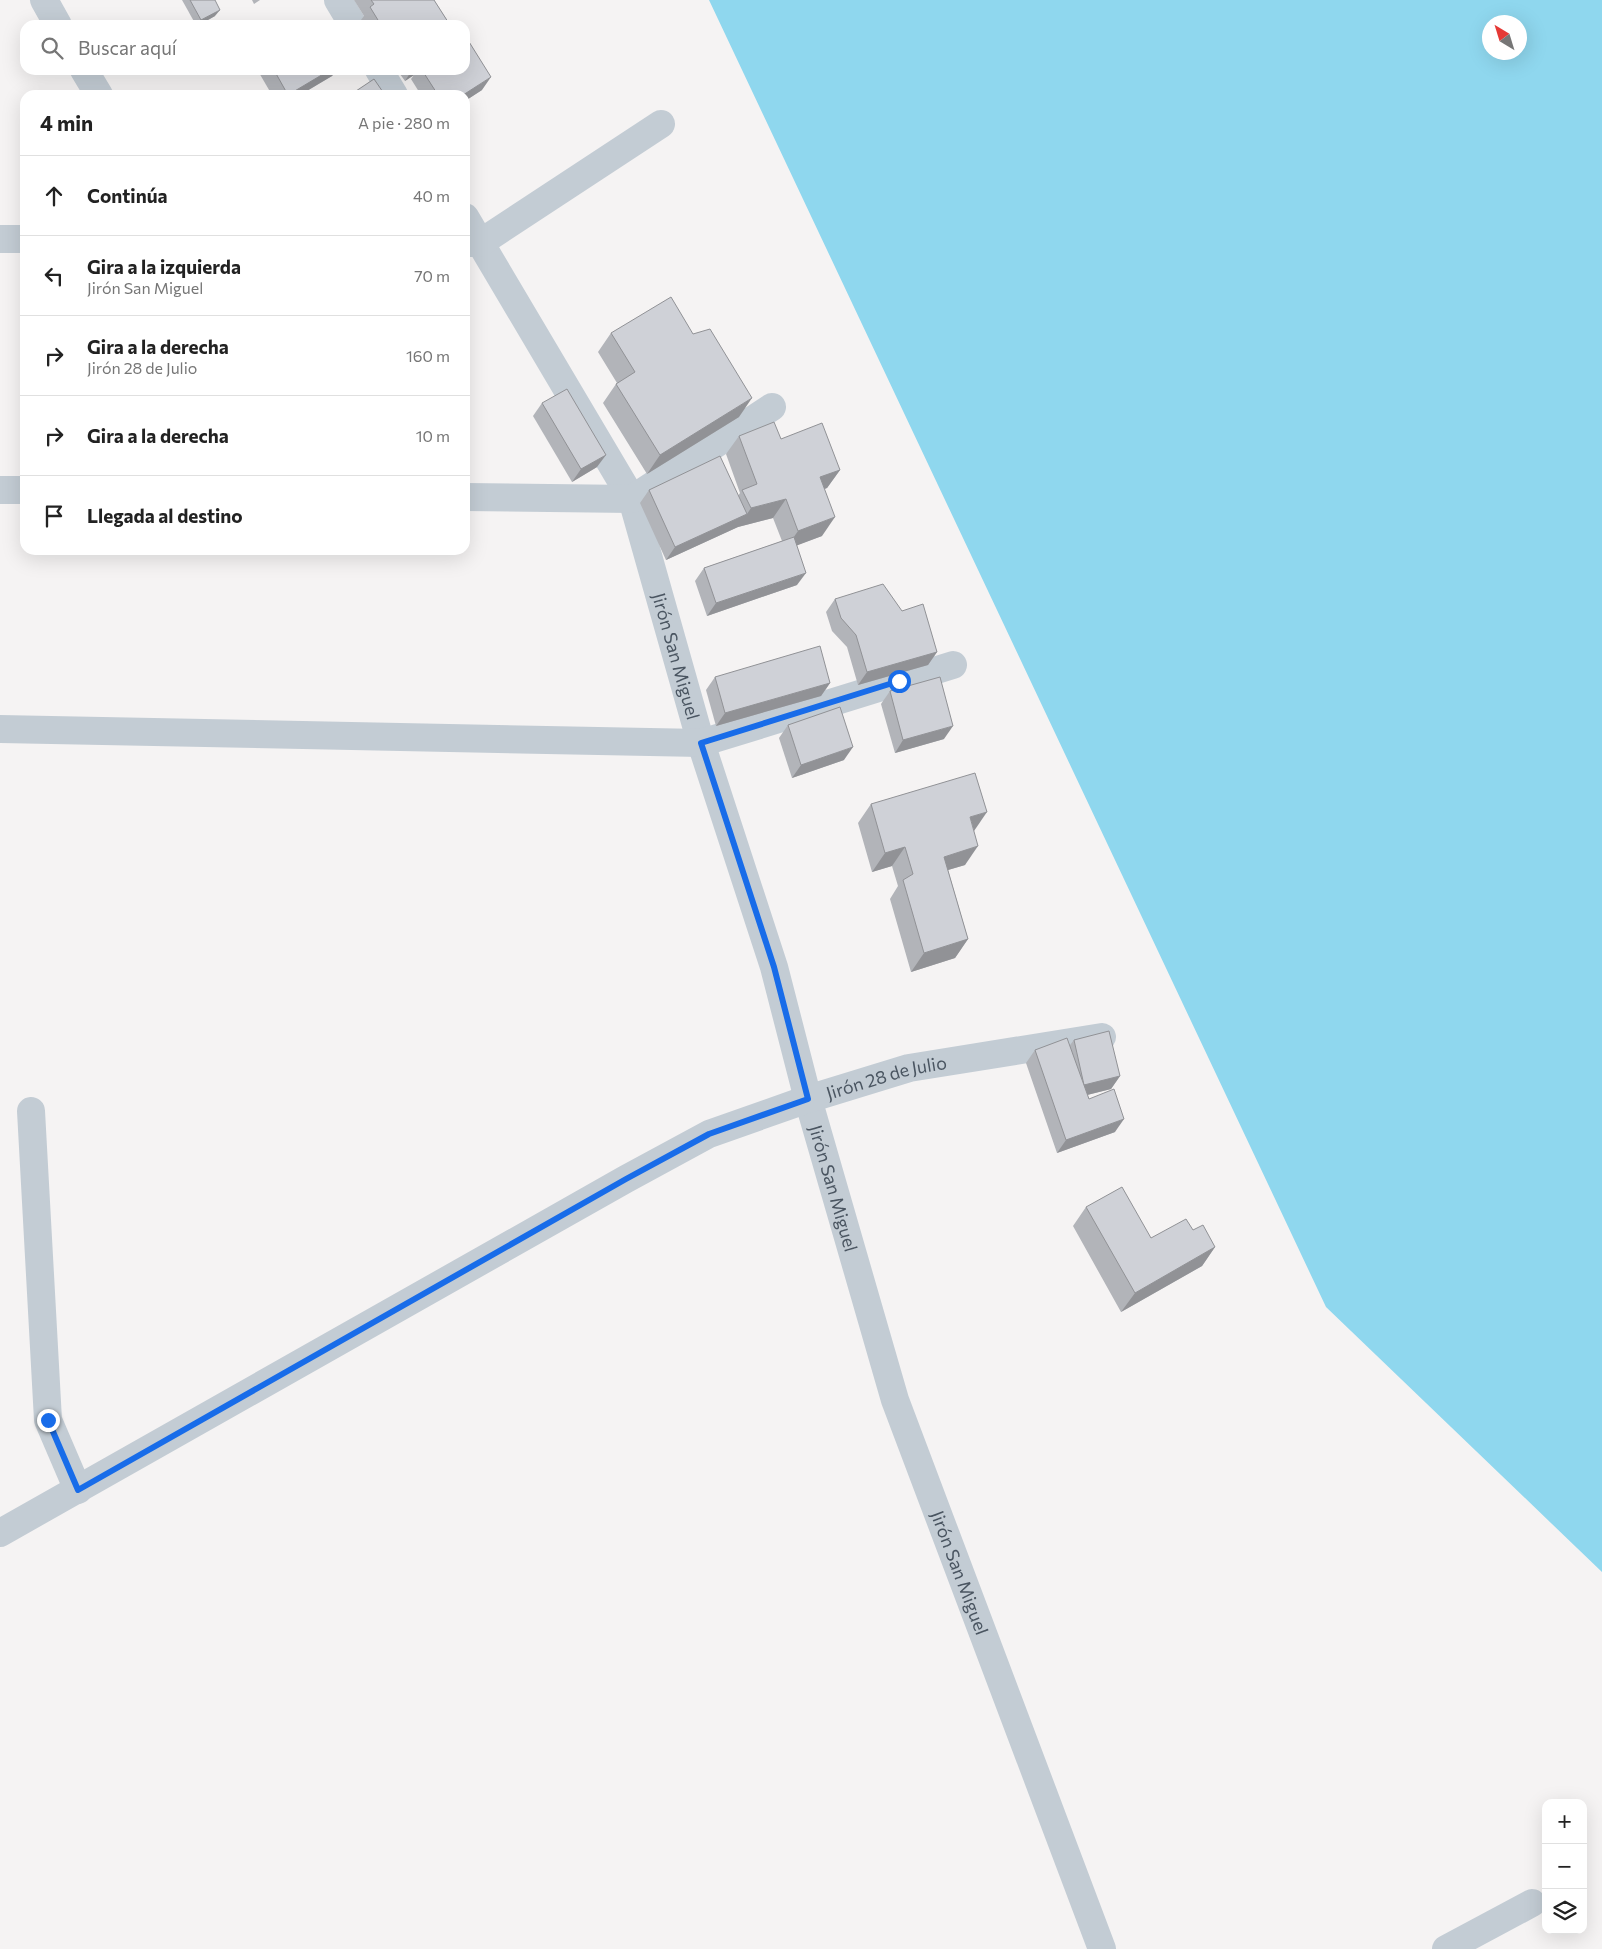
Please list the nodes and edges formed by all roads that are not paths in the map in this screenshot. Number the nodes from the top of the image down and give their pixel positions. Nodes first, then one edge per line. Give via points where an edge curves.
1 (44, 0) edge
2 (338, 0) edge
3 (55, 20) edge
4 (350, 20) edge
5 (87, 75) edge
6 (382, 75) edge
7 (96, 90) edge
8 (391, 90) edge
9 (661, 124) dead end
10 (0, 239) edge
11 (20, 239) edge
12 (473, 243) edge
13 (772, 407) dead end
14 (0, 490) edge
15 (20, 490) edge
16 (470, 497) edge
17 (632, 499) junction
18 (953, 665) dead end
19 (0, 729) edge
20 (701, 743) junction
21 (1102, 1037) edge
22 (808, 1099) junction
23 (32, 1111) dead end
24 (78, 1490) junction
25 (0, 1533) edge
26 (1532, 1903) dead end
27 (1102, 1949) edge
28 (1446, 1949) edge

1 - 3 street
2 - 4 street
5 - 7 street
6 - 8 street
9 - 12 street
10 - 11 street
12 - 17 street, Jirón San Miguel
13 - 17 street
14 - 15 street
16 - 17 street
17 - 20 street, Jirón San Miguel
18 - 20 street
19 - 20 street
20 - 22 street, Jirón San Miguel via 774,967
21 - 22 street, Jirón 28 de Julio via 910,1068
22 - 24 street, Jirón 28 de Julio via 709,1134
22 - 27 street, Jirón San Miguel via 895,1400
23 - 24 street via 48,1420
24 - 25 street, Jirón 28 de Julio
26 - 28 street

